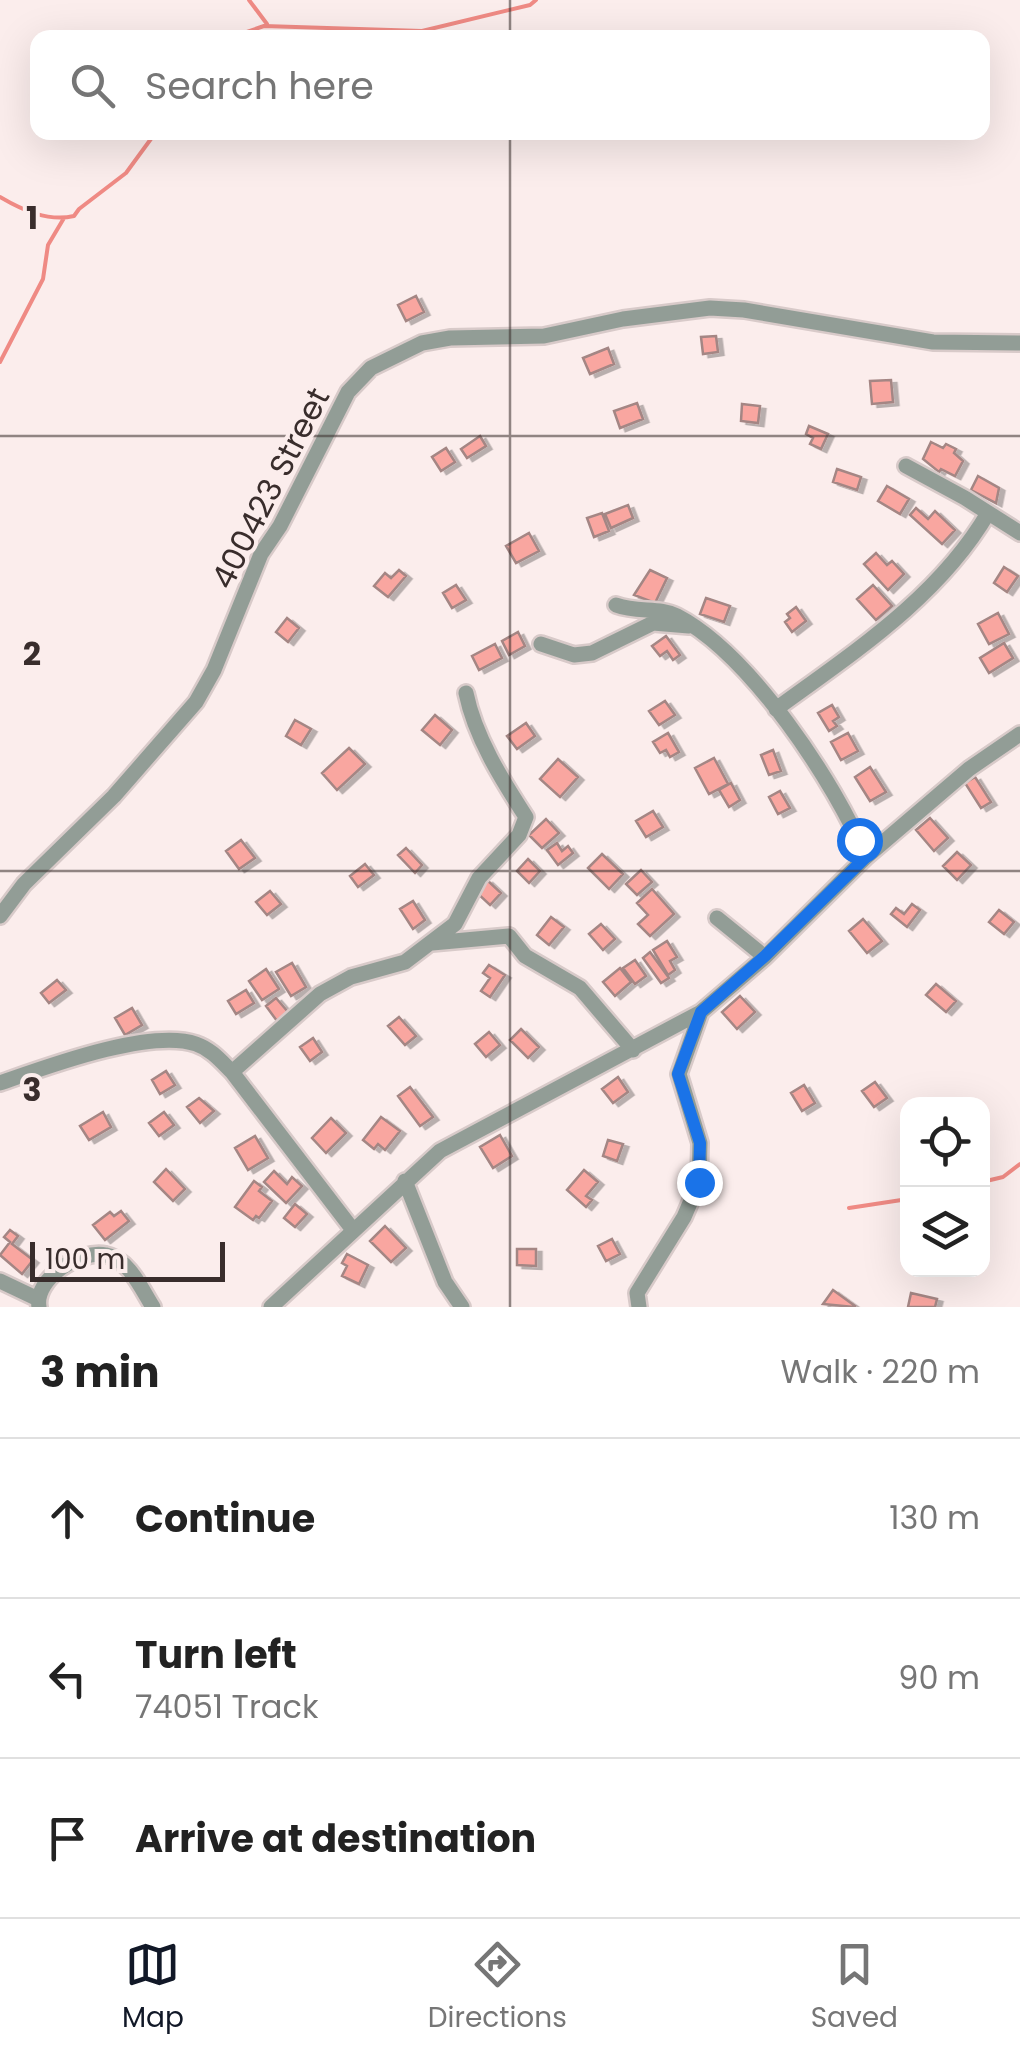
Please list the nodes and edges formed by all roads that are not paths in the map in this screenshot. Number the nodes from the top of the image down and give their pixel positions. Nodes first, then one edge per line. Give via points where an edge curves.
1 (1020, 343) edge
2 (906, 466) dead end
3 (988, 512) junction
4 (1020, 534) edge
5 (616, 605) dead end
6 (693, 626) junction
7 (541, 644) dead end
8 (466, 693) dead end
9 (776, 709) junction
10 (1020, 734) edge
11 (866, 857) junction
12 (0, 916) edge
13 (716, 918) dead end
14 (432, 943) junction
15 (765, 956) junction
16 (701, 1012) junction
17 (634, 1050) junction
18 (232, 1072) junction
19 (0, 1083) edge
20 (405, 1181) junction
21 (353, 1230) junction
22 (0, 1281) edge
23 (38, 1303) edge
24 (153, 1307) edge
25 (270, 1307) edge
26 (462, 1307) edge
27 (639, 1307) edge

1 - 12 street, 400423 Street via 933,342 710,308 544,336 450,338 422,343 371,368 348,392 261,554 196,702
2 - 3 street
3 - 4 street
3 - 9 street via 971,542 918,600
5 - 6 street via 673,614
6 - 7 street via 653,623 574,656
6 - 9 street
8 - 14 street via 471,718 526,818 519,835 478,878 455,924
9 - 11 street via 842,806
10 - 11 street
11 - 15 street
13 - 15 street
14 - 17 street via 509,936 525,956 580,988
14 - 18 street via 405,962 340,981
15 - 16 street
16 - 17 street
16 - 27 street via 678,1074 700,1143 699,1182 637,1294
17 - 20 street via 440,1151
18 - 19 street via 198,1044 148,1042
18 - 21 street
20 - 21 street
20 - 26 street via 445,1282
21 - 25 street
22 - 23 street
23 - 24 street via 46,1281 72,1262 104,1254 134,1277

